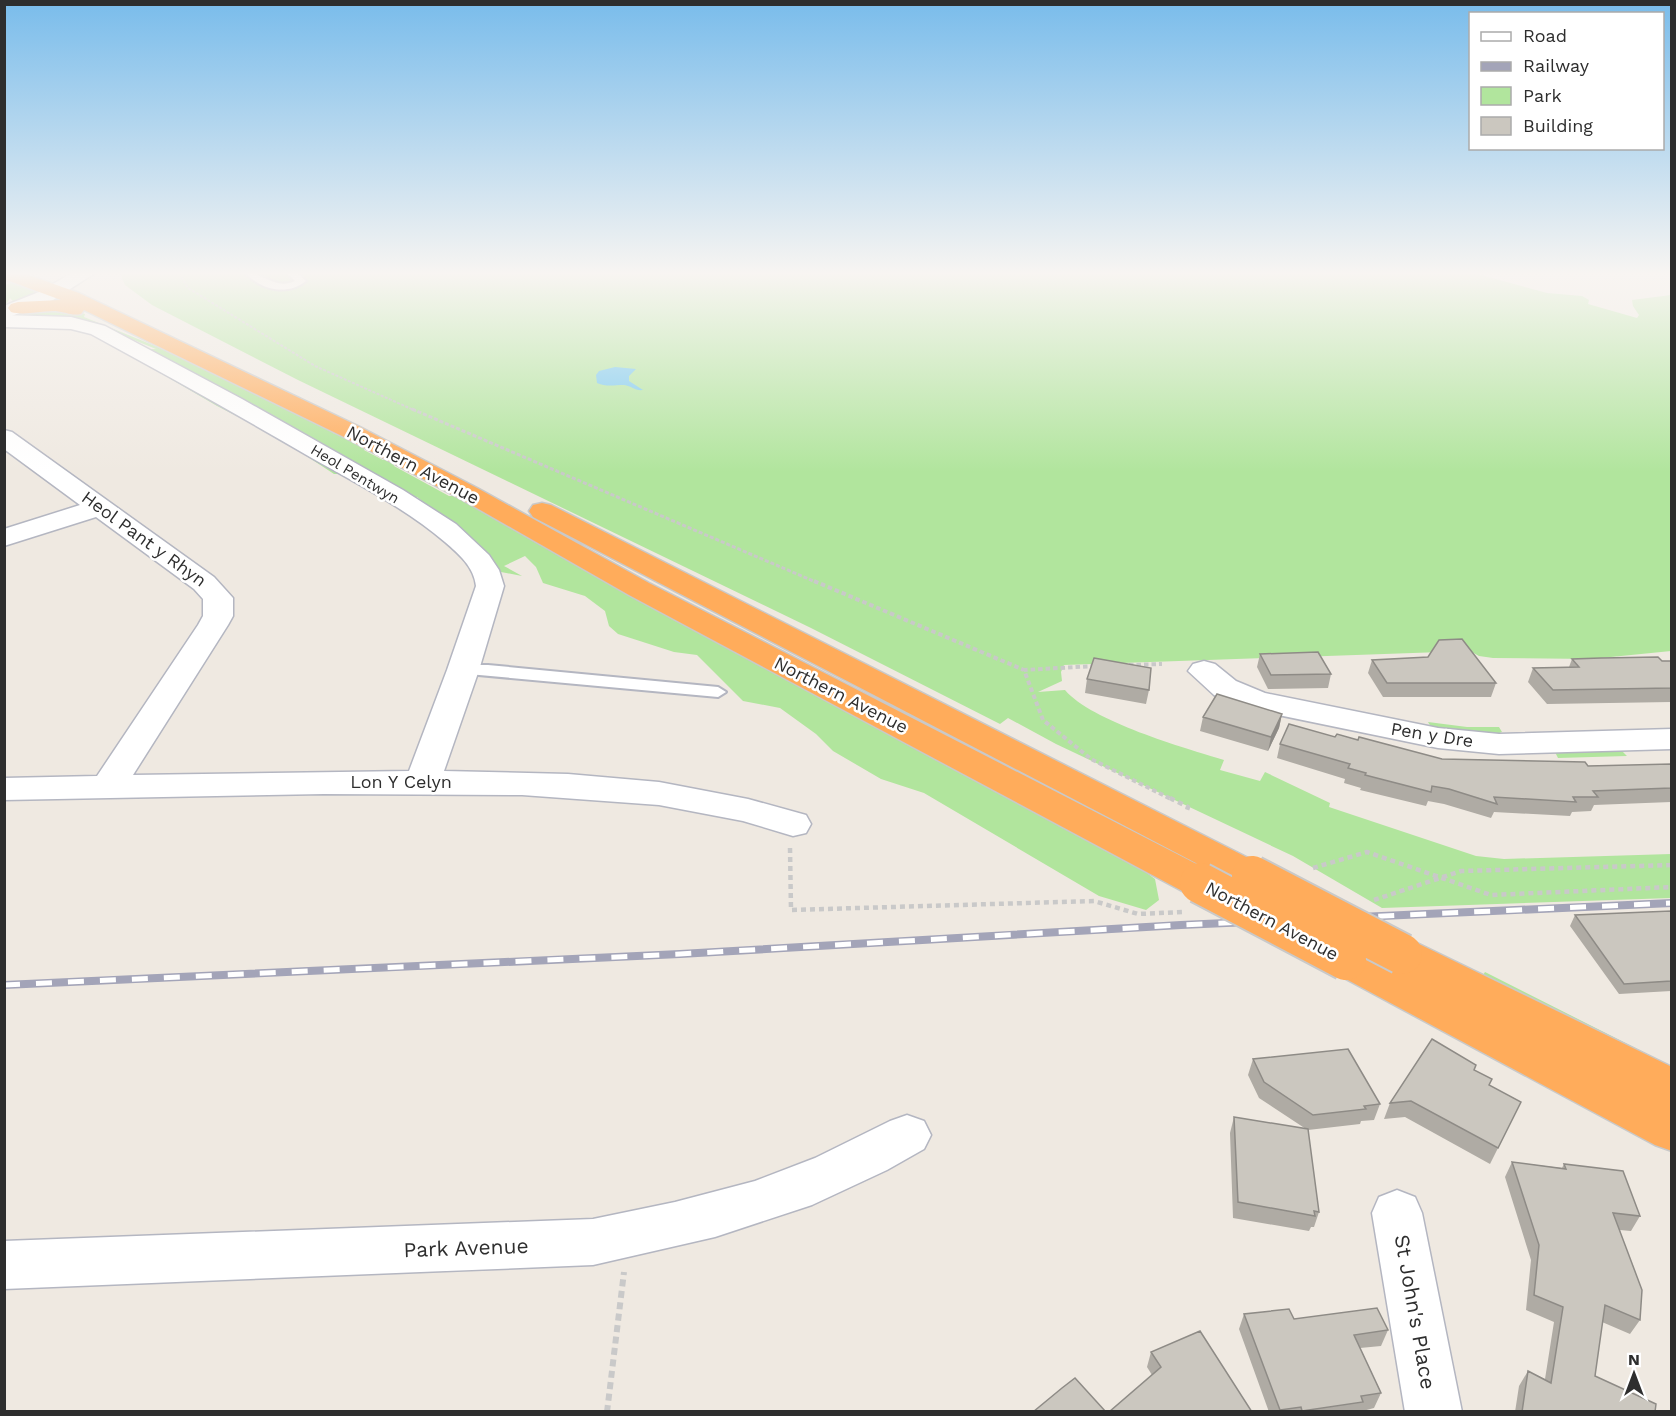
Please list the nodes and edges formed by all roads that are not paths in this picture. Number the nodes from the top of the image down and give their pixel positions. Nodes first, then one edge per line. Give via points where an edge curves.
1 (115, 339) edge
2 (182, 339) edge
3 (184, 339) edge
4 (4, 437) edge
5 (100, 507) junction
6 (4, 538) edge
7 (463, 670) junction
8 (1204, 671) dead end
9 (718, 692) dead end
10 (1671, 739) edge
11 (422, 782) junction
12 (108, 788) junction
13 (4, 789) edge
14 (792, 835) road end
15 (1671, 1089) edge
16 (1671, 1131) edge
17 (907, 1135) dead end
18 (1397, 1213) dead end
19 (4, 1265) edge
20 (1434, 1412) edge

1 - 7 street, Heol Pentwyn via 245,410 440,525 486,568 491,579
2 - 16 highway, Northern Avenue, bridge via 470,494 1192,897 1346,960
3 - 15 highway, Northern Avenue, bridge
4 - 5 street, Heol Pant y Rhyn
5 - 6 street
5 - 12 street, Heol Pant y Rhyn via 204,583 218,598 219,606 213,625
7 - 9 lane
7 - 11 street, Heol Pentwyn
8 - 10 street, Pen y Dre via 1225,688 1256,701 1438,738 1499,744
11 - 12 street, Lon Y Celyn
11 - 14 street, Lon Y Celyn via 573,785 668,793 707,799
12 - 13 street, Lon Y Celyn
17 - 19 street, Park Avenue via 867,1158 797,1189 716,1216 593,1242
18 - 20 street, St John's Place

